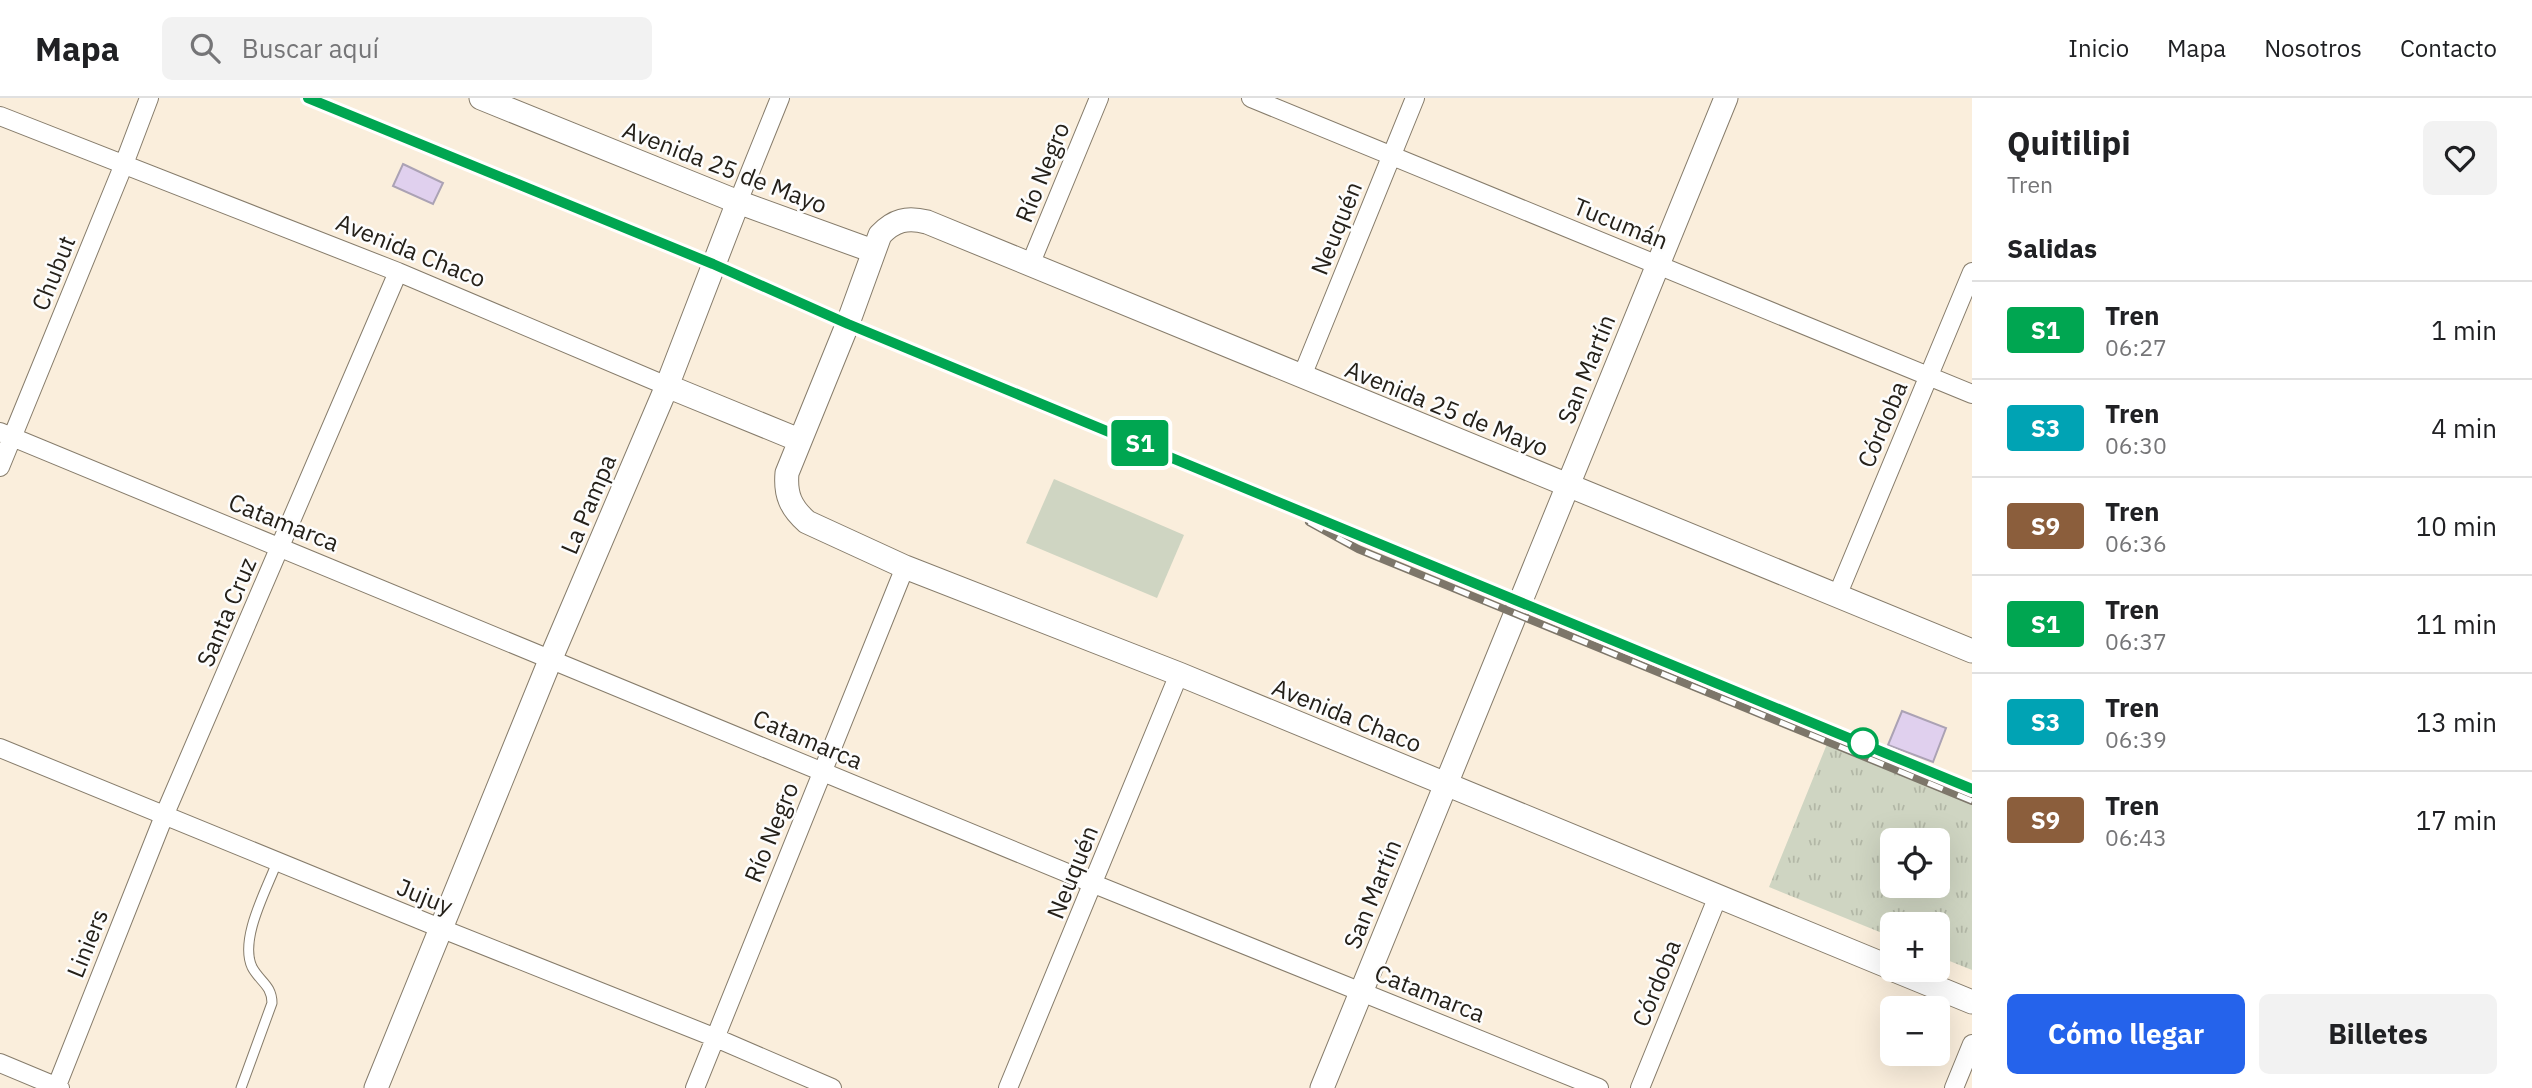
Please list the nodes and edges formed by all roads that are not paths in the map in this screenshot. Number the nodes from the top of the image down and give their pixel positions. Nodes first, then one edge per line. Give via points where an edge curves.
1 (149, 98) edge
2 (481, 98) edge
3 (780, 98) edge
4 (1099, 98) edge
5 (1251, 98) edge
6 (1415, 98) edge
7 (1726, 98) edge
8 (0, 117) edge
9 (1392, 156) junction
10 (124, 164) junction
11 (738, 202) junction
12 (873, 251) junction
13 (1658, 264) junction
14 (1030, 265) junction
15 (398, 272) junction
16 (1972, 272) edge
17 (1301, 376) junction
18 (1928, 376) junction
19 (667, 386) junction
20 (1972, 394) edge
21 (6, 434) edge
22 (799, 440) junction
23 (0, 467) edge
24 (1567, 485) junction
25 (280, 546) junction
26 (905, 567) junction
27 (1837, 596) junction
28 (1972, 651) edge
29 (551, 658) junction
30 (1179, 674) junction
31 (0, 748) edge
32 (821, 771) junction
33 (1445, 783) junction
34 (164, 816) junction
35 (277, 862) junction
36 (1094, 884) junction
37 (1718, 895) junction
38 (440, 928) junction
39 (1880, 964) edge
40 (1924, 982) edge
41 (1361, 992) junction
42 (1972, 1002) edge
43 (716, 1038) junction
44 (1972, 1044) edge
45 (0, 1063) edge
46 (58, 1087) edge
47 (241, 1088) edge
48 (376, 1088) edge
49 (695, 1088) edge
50 (832, 1088) edge
51 (1008, 1088) edge
52 (1322, 1088) edge
53 (1599, 1088) edge
54 (1640, 1088) edge
55 (1954, 1088) edge

1 - 10 street, Chubut
2 - 11 street, Avenida 25 de Mayo
3 - 11 street, La Pampa
4 - 14 street, Río Negro
5 - 9 street, Tucumán
6 - 9 street, Neuquén
7 - 13 street, San Martín
8 - 10 street, Avenida Chaco
9 - 13 street, Tucumán
9 - 17 street, Neuquén
10 - 15 street, Avenida Chaco
10 - 21 street, Chubut
11 - 12 street, Avenida 25 de Mayo
11 - 19 street, La Pampa
12 - 14 street, Avenida 25 de Mayo via 889,226 914,219
12 - 22 street
13 - 18 street, Tucumán
13 - 24 street, San Martín
14 - 17 street, Avenida 25 de Mayo
15 - 19 street, Avenida Chaco
15 - 25 street, Santa Cruz
16 - 18 street, Córdoba
17 - 24 street, Avenida 25 de Mayo
18 - 20 street, Tucumán
18 - 27 street, Córdoba
19 - 22 street, Avenida Chaco
19 - 29 street, La Pampa
21 - 23 street, Chubut
21 - 25 street, Catamarca
22 - 26 street, Avenida Chaco via 786,487 797,513 807,522
24 - 27 street, Avenida 25 de Mayo
24 - 33 street, San Martín
25 - 29 street, Catamarca
25 - 34 street, Santa Cruz
26 - 30 street, Avenida Chaco
26 - 32 street, Río Negro
27 - 28 street, Avenida 25 de Mayo
29 - 32 street, Catamarca
29 - 38 street, La Pampa
30 - 33 street, Avenida Chaco
30 - 36 street, Neuquén
31 - 34 street, Jujuy
32 - 36 street, Catamarca
32 - 43 street, Río Negro
33 - 37 street, Avenida Chaco
33 - 41 street, San Martín
34 - 35 street, Jujuy
34 - 46 street, Liniers
35 - 38 street, Jujuy
35 - 47 lane via 249,936 248,955 252,968 268,985 272,1003
36 - 41 street, Catamarca
36 - 51 street, Neuquén
37 - 39 street, Avenida Chaco
37 - 54 street, Córdoba
38 - 43 street, Jujuy
38 - 48 street, La Pampa
40 - 42 street, Avenida Chaco
41 - 52 street, San Martín
41 - 53 street, Catamarca
43 - 49 street, Río Negro
43 - 50 street, Jujuy
44 - 55 street
45 - 46 street

